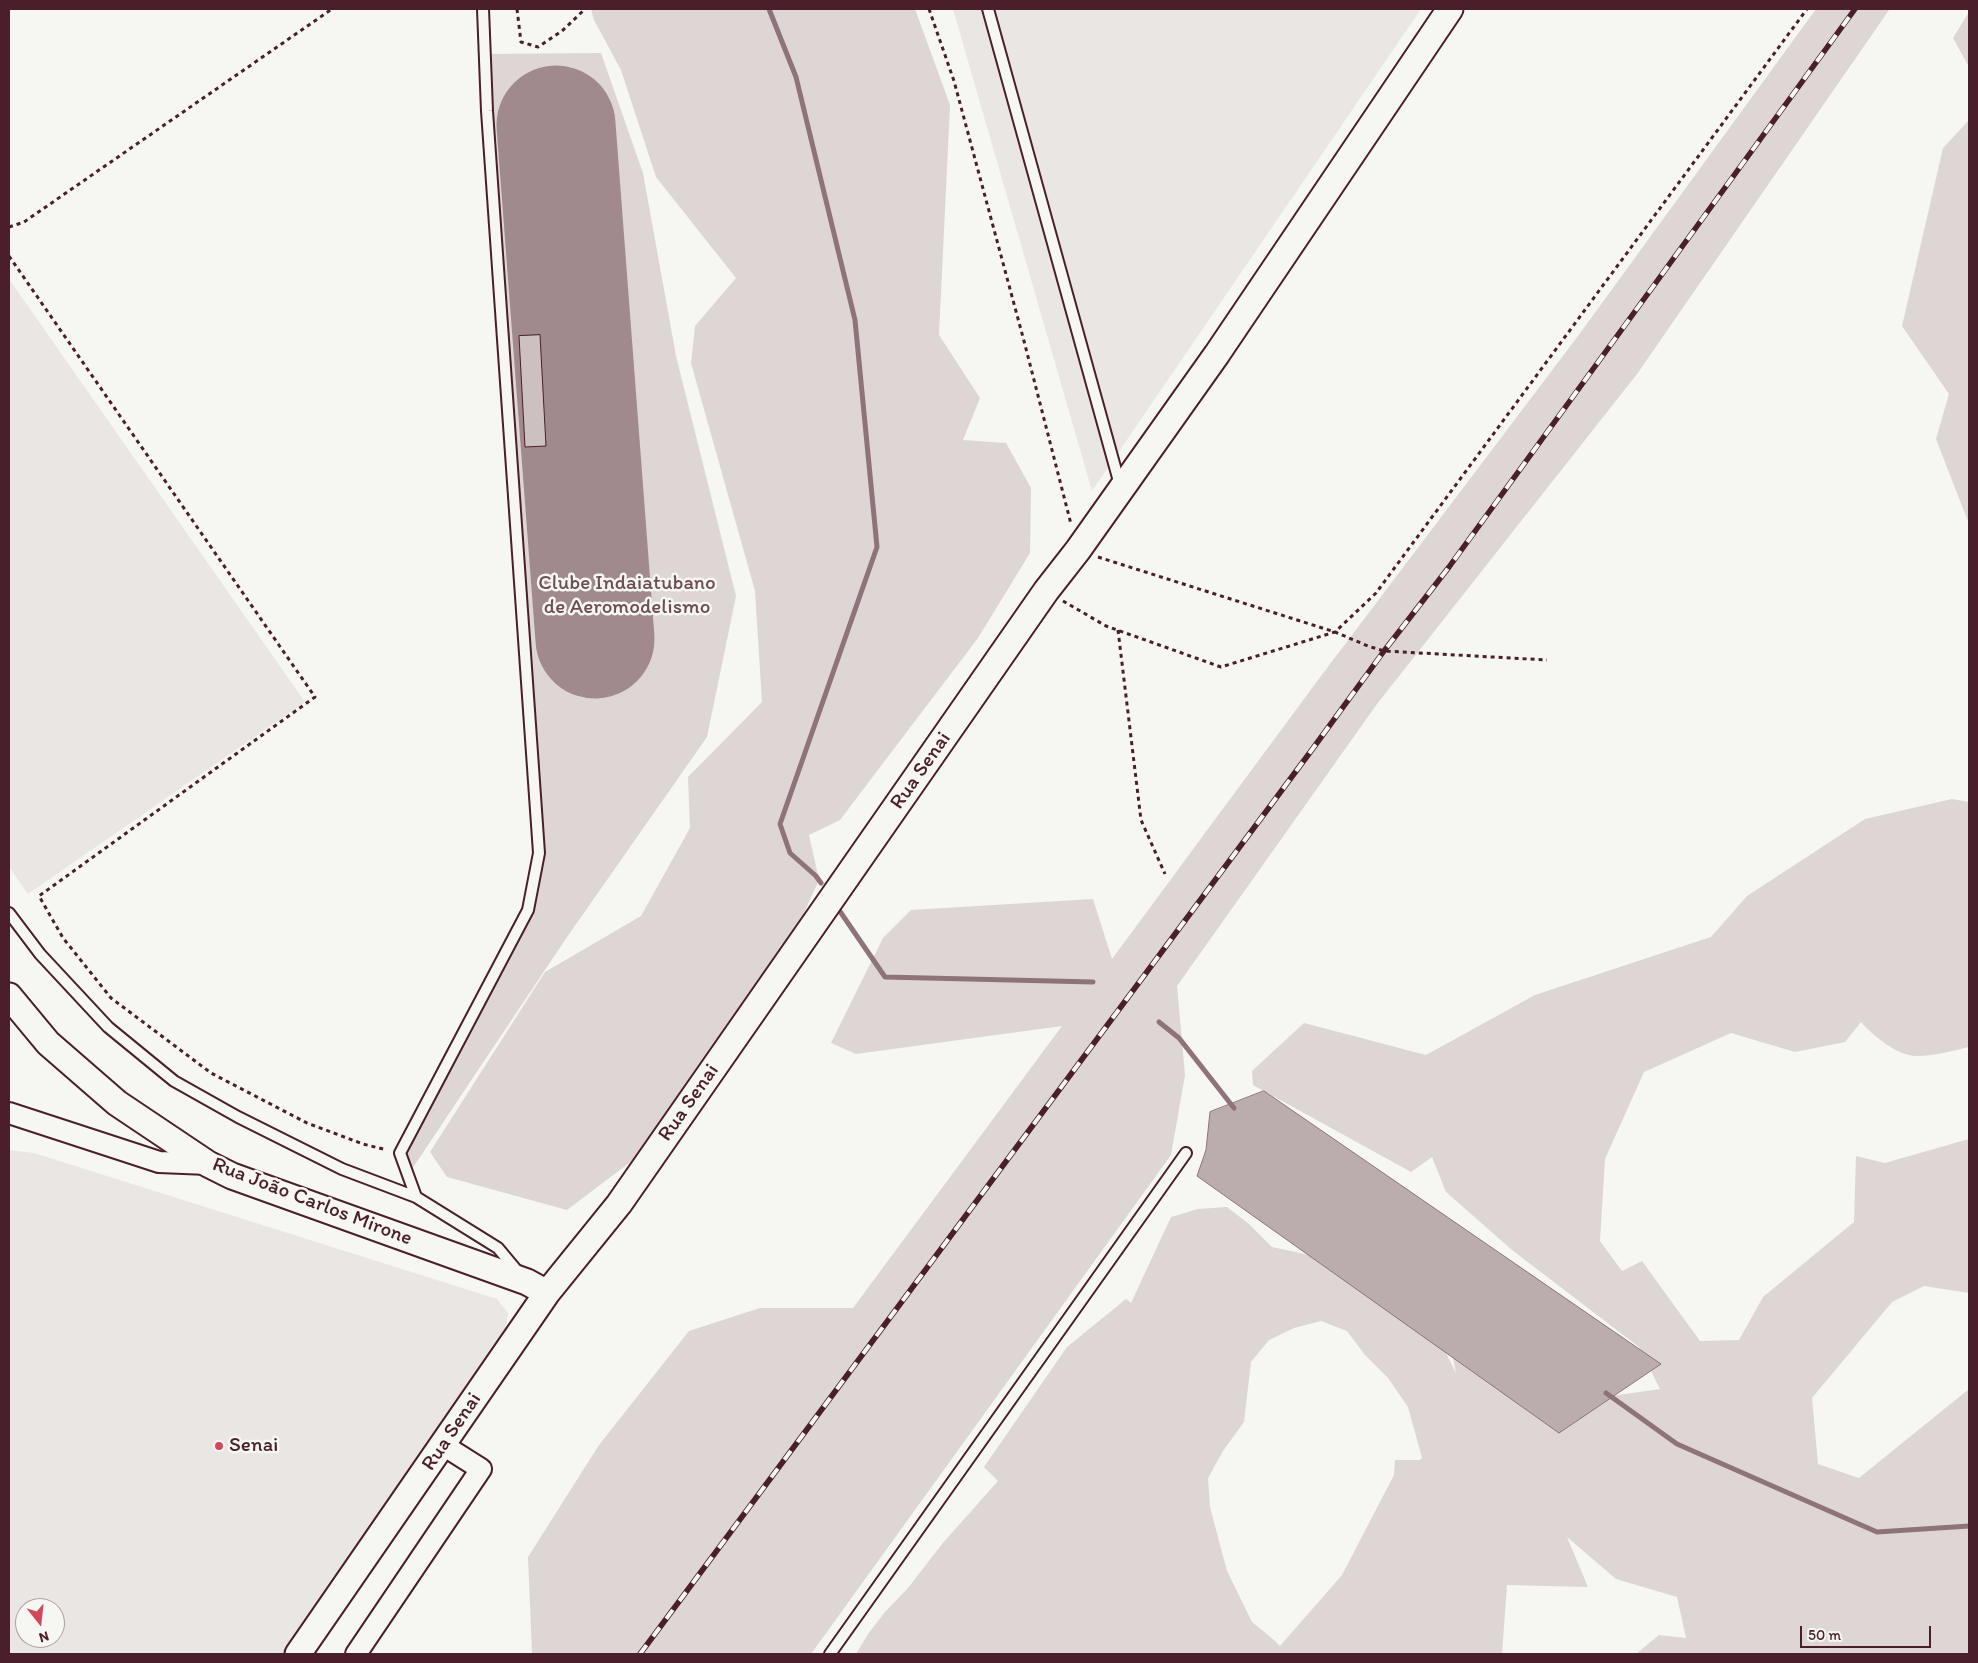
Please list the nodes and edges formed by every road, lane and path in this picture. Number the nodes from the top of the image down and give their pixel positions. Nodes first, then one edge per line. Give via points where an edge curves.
1 (332, 9) edge
2 (482, 9) edge
3 (517, 9) edge
4 (585, 9) edge
5 (930, 9) edge
6 (988, 9) edge
7 (1450, 9) edge
8 (1807, 9) edge
9 (9, 227) edge
10 (9, 256) edge
11 (1121, 488) junction
12 (1078, 550) junction
13 (1046, 591) junction
14 (1118, 630) junction
15 (1335, 632) junction
16 (1547, 660) dead end
17 (1165, 874) dead end
18 (9, 913) edge
19 (9, 996) edge
20 (9, 1112) edge
21 (400, 1153) junction
22 (1186, 1153) dead end
23 (208, 1164) junction
24 (416, 1197) junction
25 (537, 1288) junction
26 (443, 1445) junction
27 (298, 1654) edge
28 (356, 1654) edge
29 (830, 1654) edge

1 - 9 path via 24,222
2 - 21 lane via 539,853 528,910
3 - 4 path via 522,42 538,47 562,31
5 - 12 path via 954,81
6 - 11 lane
7 - 11 street, Rua Senai via 1217,354
8 - 15 path via 1376,593
10 - 21 path via 315,697 39,896 63,938 111,998 211,1073 307,1122 363,1144
11 - 12 street, Rua Senai
12 - 13 street, Rua Senai
12 - 15 path
13 - 14 path
13 - 25 street, Rua Senai via 619,1204
14 - 15 path via 1221,667
14 - 17 path via 1141,820
15 - 16 path via 1384,651
18 - 24 lane via 40,954 108,1027 174,1081 342,1169
19 - 23 street, Rua João Carlos Mirone via 48,1043 117,1103
20 - 23 street via 159,1162
21 - 24 lane
22 - 29 lane
23 - 25 street, Rua João Carlos Mirone via 232,1176
24 - 25 lane via 498,1248
25 - 26 street, Rua Senai
26 - 27 street, Rua Senai
26 - 28 street via 481,1469

